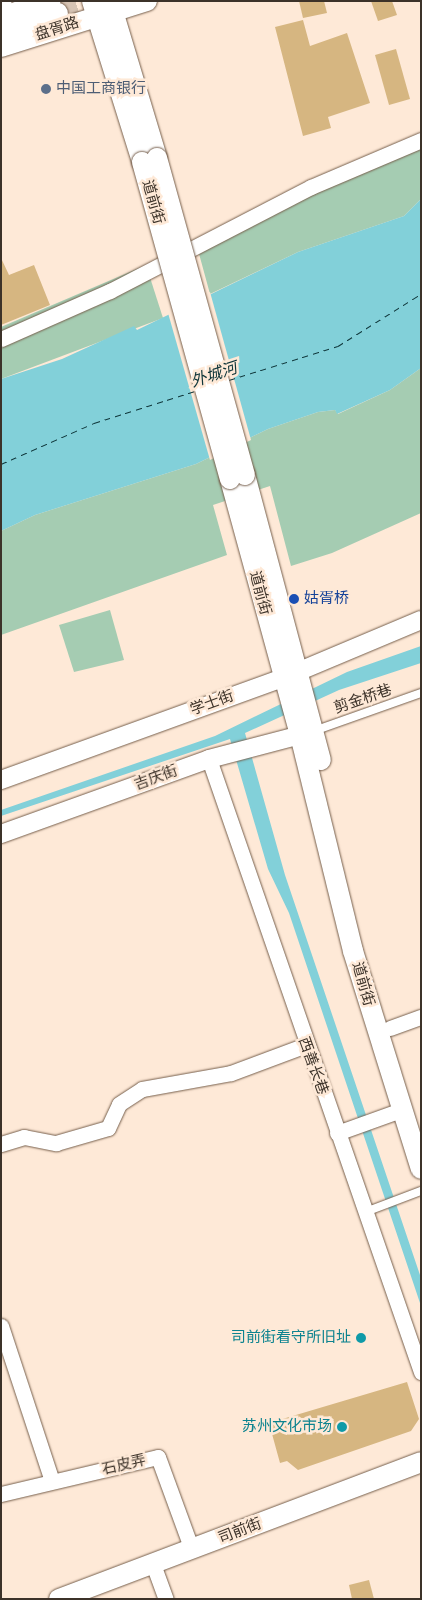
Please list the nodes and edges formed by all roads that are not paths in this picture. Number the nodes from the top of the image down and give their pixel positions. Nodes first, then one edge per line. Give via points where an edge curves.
1 (147, 1) edge
2 (54, 7) edge
3 (104, 8) edge
4 (1, 16) edge
5 (1, 32) edge
6 (1, 47) edge
7 (421, 140) edge
8 (1, 339) edge
9 (421, 620) edge
10 (292, 682) junction
11 (421, 693) edge
12 (307, 733) junction
13 (209, 760) junction
14 (1, 780) edge
15 (1, 834) edge
16 (421, 1017) edge
17 (390, 1028) junction
18 (306, 1045) junction
19 (401, 1110) junction
20 (421, 1127) edge
21 (337, 1133) junction
22 (1, 1144) edge
23 (421, 1169) edge
24 (421, 1191) edge
25 (368, 1212) junction
26 (1, 1326) edge
27 (421, 1372) edge
28 (421, 1462) edge
29 (52, 1481) junction
30 (1, 1494) edge
31 (192, 1550) junction
32 (153, 1564) junction
33 (59, 1599) edge
34 (166, 1599) edge

1 - 3 main road, 盘胥路
2 - 4 main road, 盘胥路
2 - 5 main road, 盘胥路
3 - 6 main road, 盘胥路
3 - 10 main road, 道前街, bridge via 150,160
7 - 8 street via 311,187 110,292
9 - 10 street, 学士街
10 - 12 main road, 道前街
10 - 14 street, 学士街
11 - 12 lane, 剪金桥巷
12 - 13 street, 吉庆街
12 - 17 main road, 道前街
12 - 19 main road, 道前街 via 336,888
13 - 15 street, 吉庆街
13 - 18 street, 西善长巷
16 - 17 street
17 - 20 main road, 道前街
18 - 21 street, 西善长巷
18 - 22 street via 231,1073 142,1089 119,1104 108,1128 56,1143 24,1137
19 - 21 street
19 - 23 main road, 道前街
21 - 25 street, 西善长巷
24 - 25 lane
25 - 27 street, 西善长巷
26 - 29 street
28 - 31 main road, 司前街
29 - 30 street
29 - 31 street, 石皮弄 via 158,1457
31 - 32 main road, 司前街
32 - 33 main road, 司前街
32 - 34 street

